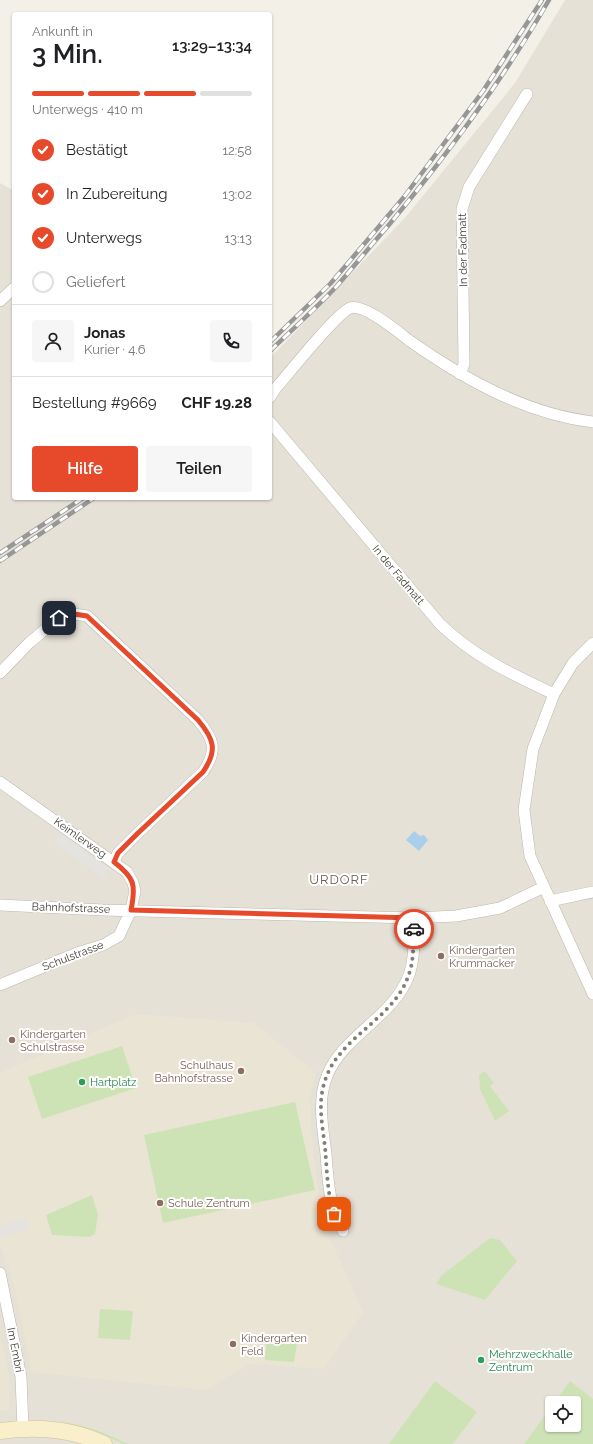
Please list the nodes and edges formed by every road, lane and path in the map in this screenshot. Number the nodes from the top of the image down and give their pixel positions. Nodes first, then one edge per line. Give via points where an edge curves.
1 (527, 94) dead end
2 (12, 290) edge
3 (0, 301) edge
4 (460, 374) junction
5 (272, 394) edge
6 (593, 422) edge
7 (272, 424) edge
8 (593, 643) edge
9 (0, 673) edge
10 (554, 694) junction
11 (0, 782) edge
12 (114, 862) junction
13 (544, 887) junction
14 (593, 892) edge
15 (550, 901) junction
16 (0, 905) edge
17 (131, 910) junction
18 (414, 918) junction
19 (0, 985) edge
20 (593, 994) edge
21 (343, 1231) dead end
22 (0, 1273) edge
23 (3, 1305) edge
24 (23, 1428) junction
25 (0, 1431) edge
26 (104, 1444) edge

1 - 4 street, In der Fadmatt via 469,187 462,209 464,364
2 - 3 street
4 - 5 street via 368,311 350,308 337,318
4 - 6 street via 494,391 536,407 570,419
7 - 10 street, In der Fadmatt via 440,624 457,640 502,669
8 - 10 street via 573,663
9 - 12 street via 29,643 59,618 74,614 87,616 198,720 212,737 211,760 203,772 118,853
10 - 13 street via 533,749 524,810 530,856
11 - 12 street, Keimlerweg
12 - 17 street, Keimlerweg via 127,872 134,883
13 - 15 street
13 - 18 street, Bahnhofstrasse via 500,908 456,916
14 - 15 street
15 - 20 street
16 - 17 street, Bahnhofstrasse
17 - 18 street, Bahnhofstrasse
17 - 19 street, Schulstrasse via 123,930 111,941
18 - 21 street via 412,962 406,982 382,1014 339,1055 327,1075 322,1093 331,1206
22 - 23 street, Im Embri
23 - 24 street, Im Embri via 21,1377
24 - 25 main road
24 - 26 main road via 69,1431

